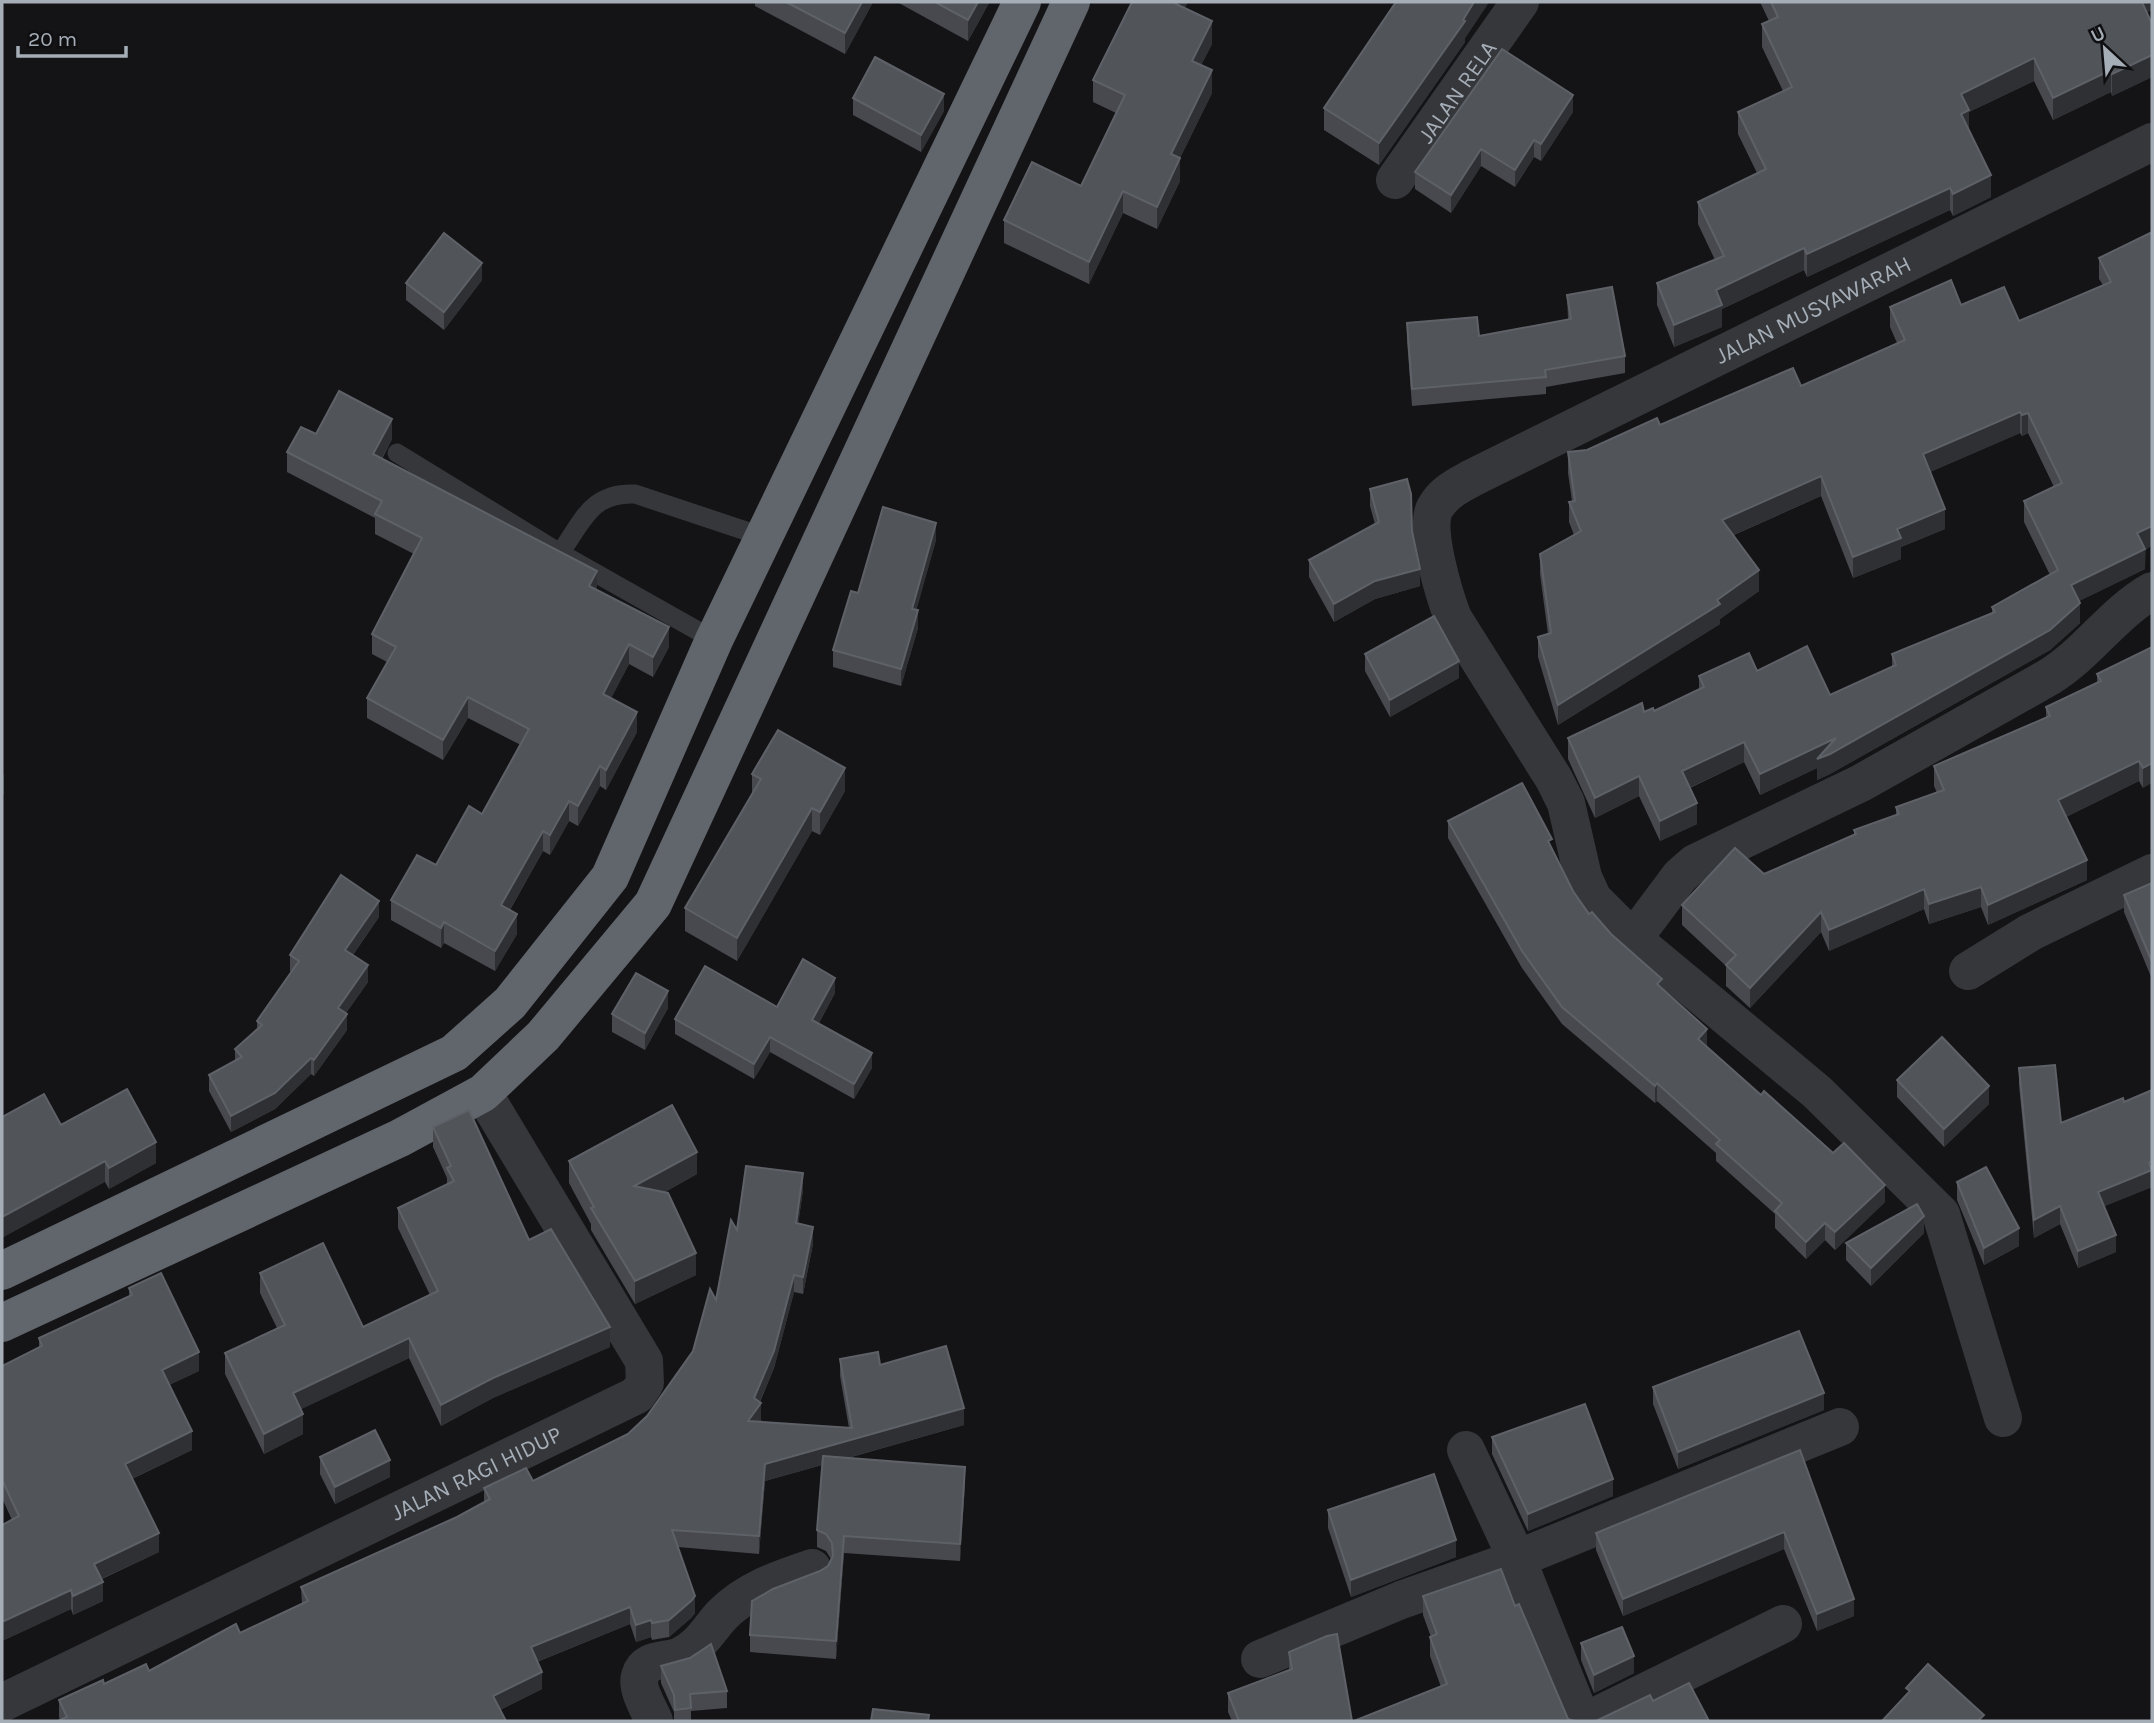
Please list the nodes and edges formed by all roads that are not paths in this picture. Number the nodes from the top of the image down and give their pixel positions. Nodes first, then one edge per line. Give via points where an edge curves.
1 (1022, 2) edge
2 (1071, 2) edge
3 (1520, 2) edge
4 (2152, 142) edge
5 (1395, 180) dead end
6 (397, 453) dead end
7 (764, 537) junction
8 (560, 553) junction
9 (2152, 591) edge
10 (714, 640) junction
11 (2152, 873) edge
12 (1633, 939) junction
13 (1968, 971) dead end
14 (483, 1093) junction
15 (2, 1271) edge
16 (2, 1323) edge
17 (2003, 1418) dead end
18 (1840, 1427) dead end
19 (1466, 1450) dead end
20 (1517, 1559) junction
21 (812, 1568) dead end
22 (1783, 1625) dead end
23 (1260, 1659) dead end
24 (2, 1703) edge
25 (654, 1721) edge
26 (1584, 1721) edge

1 - 7 highway
2 - 14 highway via 653,904 543,1036
3 - 5 street, JALAN RELA
4 - 12 street, JALAN MUSYAWARAH via 1472,478 1446,492 1433,509 1430,525 1445,598 1459,632 1529,736 1566,803 1587,888
6 - 8 lane
7 - 8 lane via 635,494 614,493 598,501
7 - 10 highway
8 - 10 lane
9 - 12 street via 2055,673 1861,783 1695,863
10 - 15 highway via 610,877 510,1003 454,1053
11 - 13 street via 2032,932
12 - 17 street via 1817,1092 1941,1214
14 - 16 highway via 400,1138
14 - 24 street, JALAN RAGI HIDUP via 644,1360 645,1383 637,1395
18 - 20 street
19 - 20 street
20 - 23 street via 1401,1600
20 - 26 street
21 - 25 street via 768,1582 739,1600 694,1647 679,1657 657,1660 643,1668 640,1688
22 - 26 street

